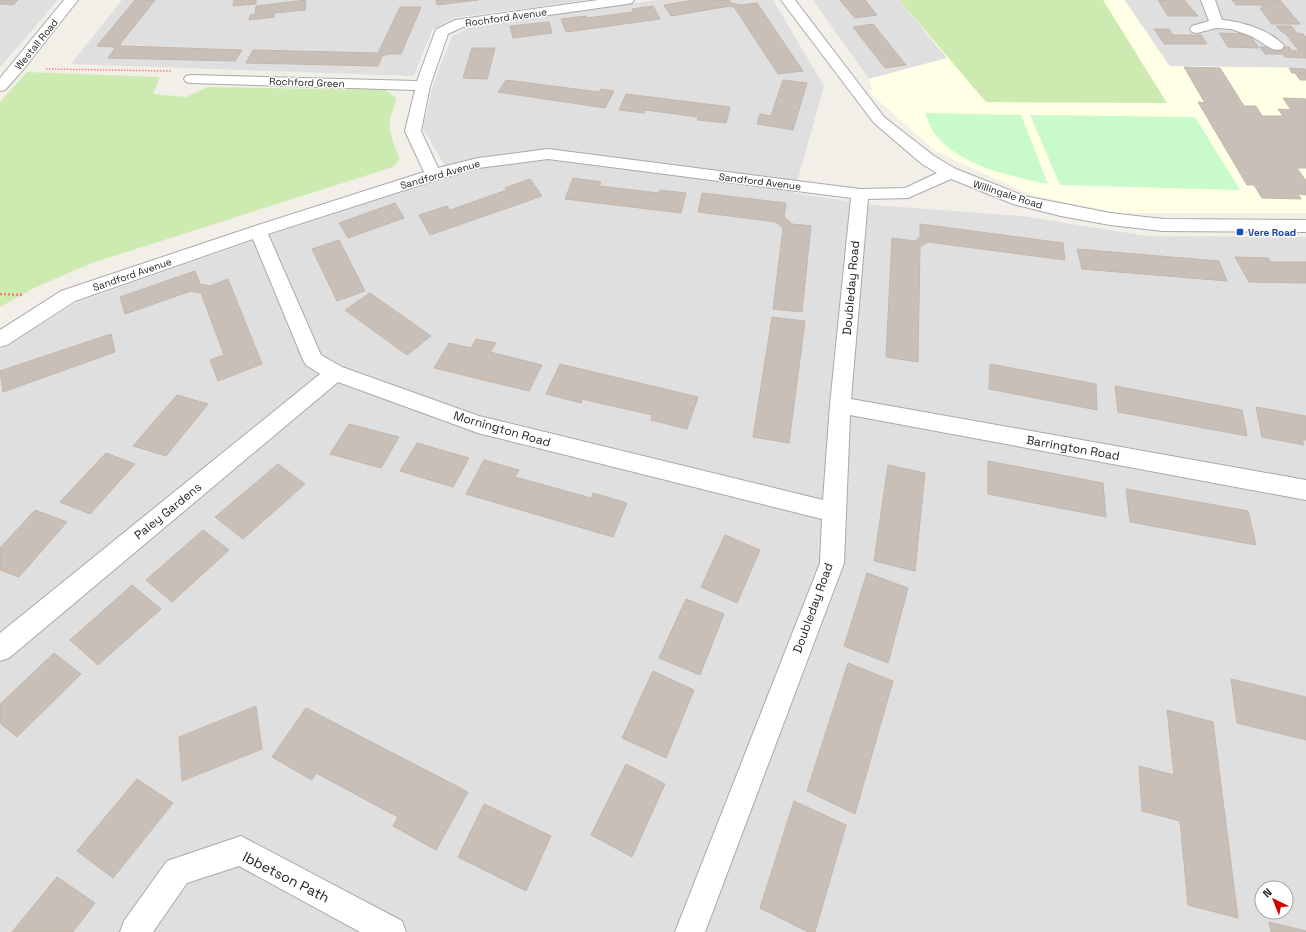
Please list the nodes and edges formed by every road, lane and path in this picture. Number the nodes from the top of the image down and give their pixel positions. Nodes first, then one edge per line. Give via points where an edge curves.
1 (71, 0) edge
2 (627, 0) edge
3 (788, 0) edge
4 (1208, 0) edge
5 (1217, 24) junction
6 (1197, 28) dead end
7 (1277, 46) dead end
8 (17, 68) junction
9 (191, 79) joint
10 (423, 86) junction
11 (0, 87) edge
12 (950, 173) junction
13 (433, 175) junction
14 (860, 194) junction
15 (1306, 226) edge
16 (258, 231) junction
17 (0, 340) edge
18 (335, 373) junction
19 (840, 405) junction
20 (1306, 490) edge
21 (833, 512) junction
22 (0, 649) edge
23 (135, 932) edge
24 (391, 932) edge
25 (690, 932) edge

1 - 8 street, Westall Road
2 - 10 street, Rochford Avenue via 460,23 442,32
3 - 12 street, Willingale Road via 879,120 928,160
4 - 5 street
5 - 6 street
5 - 7 street via 1232,25 1255,32
8 - 9 path via 177,71
8 - 11 street, Westall Road
9 - 10 street, Rochford Green
10 - 13 street, Rochford Avenue via 413,131
12 - 14 street, Sandford Avenue via 908,193
12 - 15 street, Willingale Road via 1019,200 1110,220 1163,225
13 - 14 street, Sandford Avenue via 478,163 548,154
13 - 16 street, Sandford Avenue
14 - 19 street, Doubleday Road
16 - 17 street, Sandford Avenue via 68,296
16 - 18 street, Mornington Road via 313,360
18 - 21 street, Mornington Road via 478,424
18 - 22 street, Paley Gardens
19 - 20 street, Barrington Road
19 - 21 street, Doubleday Road
21 - 25 street, Doubleday Road via 832,563
23 - 24 street, Ibbetson Path via 177,871 241,851

